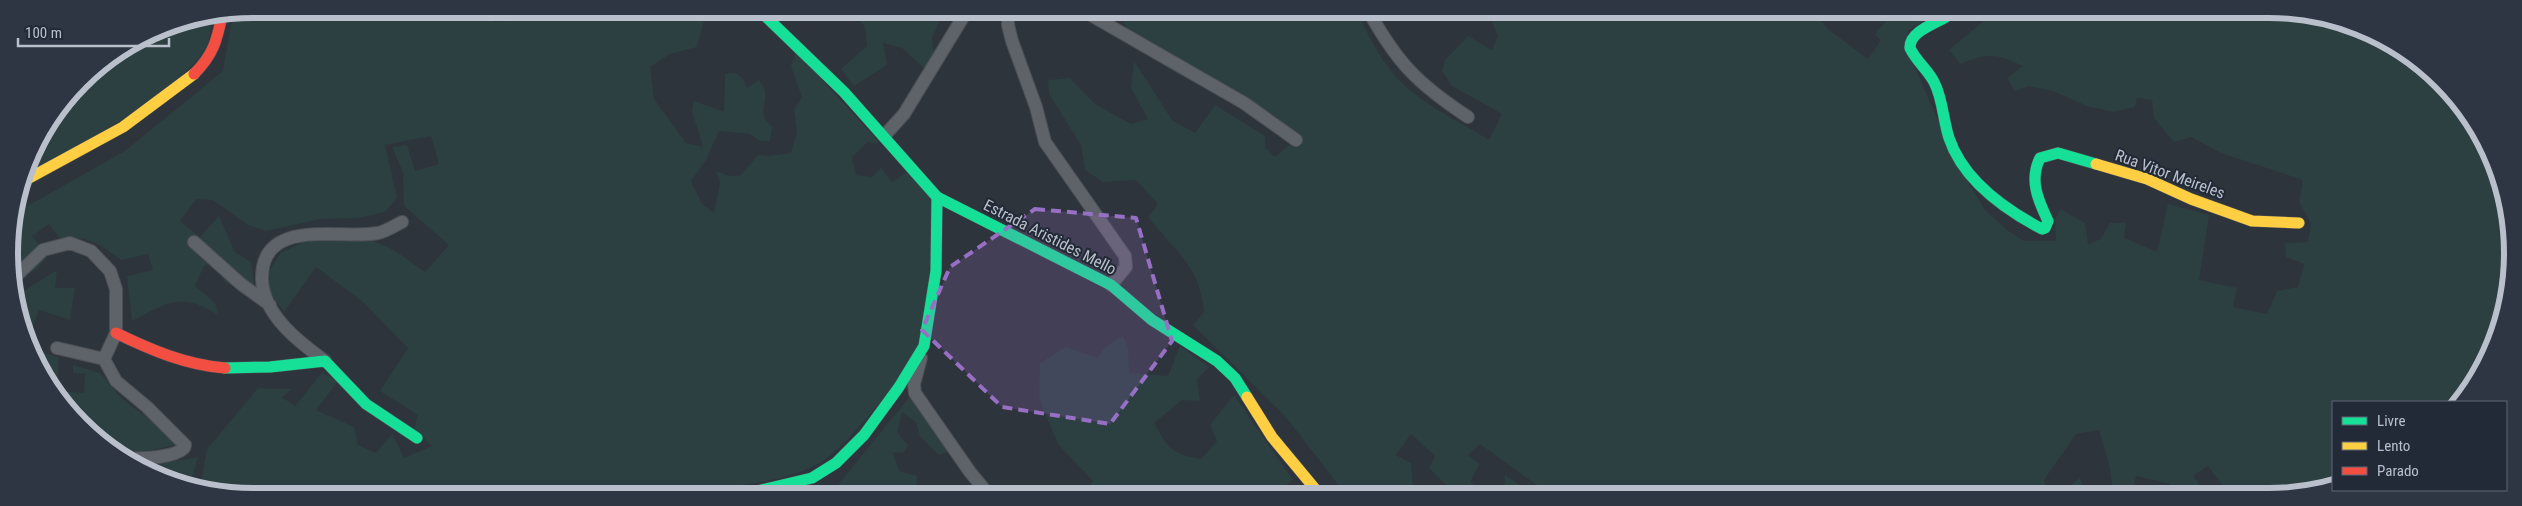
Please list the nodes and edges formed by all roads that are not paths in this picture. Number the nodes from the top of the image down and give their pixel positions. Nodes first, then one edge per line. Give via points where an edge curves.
1 (767, 18) edge
2 (963, 18) edge
3 (1008, 18) edge
4 (1096, 18) edge
5 (1372, 18) edge
6 (1944, 18) edge
7 (221, 20) edge
8 (1468, 117) dead end
9 (884, 136) junction
10 (1296, 140) dead end
11 (30, 178) edge
12 (937, 197) junction
13 (402, 222) dead end
14 (2299, 223) dead end
15 (194, 242) dead end
16 (19, 273) edge
17 (1111, 285) junction
18 (270, 305) junction
19 (116, 333) junction
20 (924, 346) junction
21 (57, 348) dead end
22 (104, 359) junction
23 (325, 361) junction
24 (417, 438) dead end
25 (138, 458) edge
26 (770, 488) edge
27 (983, 488) edge
28 (1314, 488) edge

1 - 9 street, Estrada Aristides Mello
2 - 9 street via 904,114
3 - 17 street via 1012,41 1045,142 1126,256 1126,267
4 - 10 street via 1244,103
5 - 8 street via 1384,39 1415,79
6 - 14 street, Rua Vitor Meireles via 1914,37 1911,52 1935,85 1950,140 1967,169 1982,190 2012,214 2045,228 2048,222 2037,199 2034,171 2040,158 2058,153 2147,179 2252,221
7 - 11 street via 218,40 208,60 190,78 123,128
9 - 12 street, Estrada Aristides Mello
12 - 17 street, Estrada Aristides Mello
12 - 20 street via 936,271
13 - 18 street via 376,233 313,233 289,238 275,246 262,265 262,286
15 - 18 street
16 - 19 street via 43,250 70,244 91,251 110,271 116,289
17 - 28 street, Estrada Aristides Mello via 1152,320 1217,361 1236,378 1272,437
18 - 23 street via 299,342
19 - 22 street
19 - 23 street via 155,352 212,367 265,368
20 - 26 street via 864,435 836,463 812,478
20 - 27 street via 914,384 915,393
21 - 22 street
22 - 25 street via 116,381 185,444 178,453
23 - 24 street via 366,404

